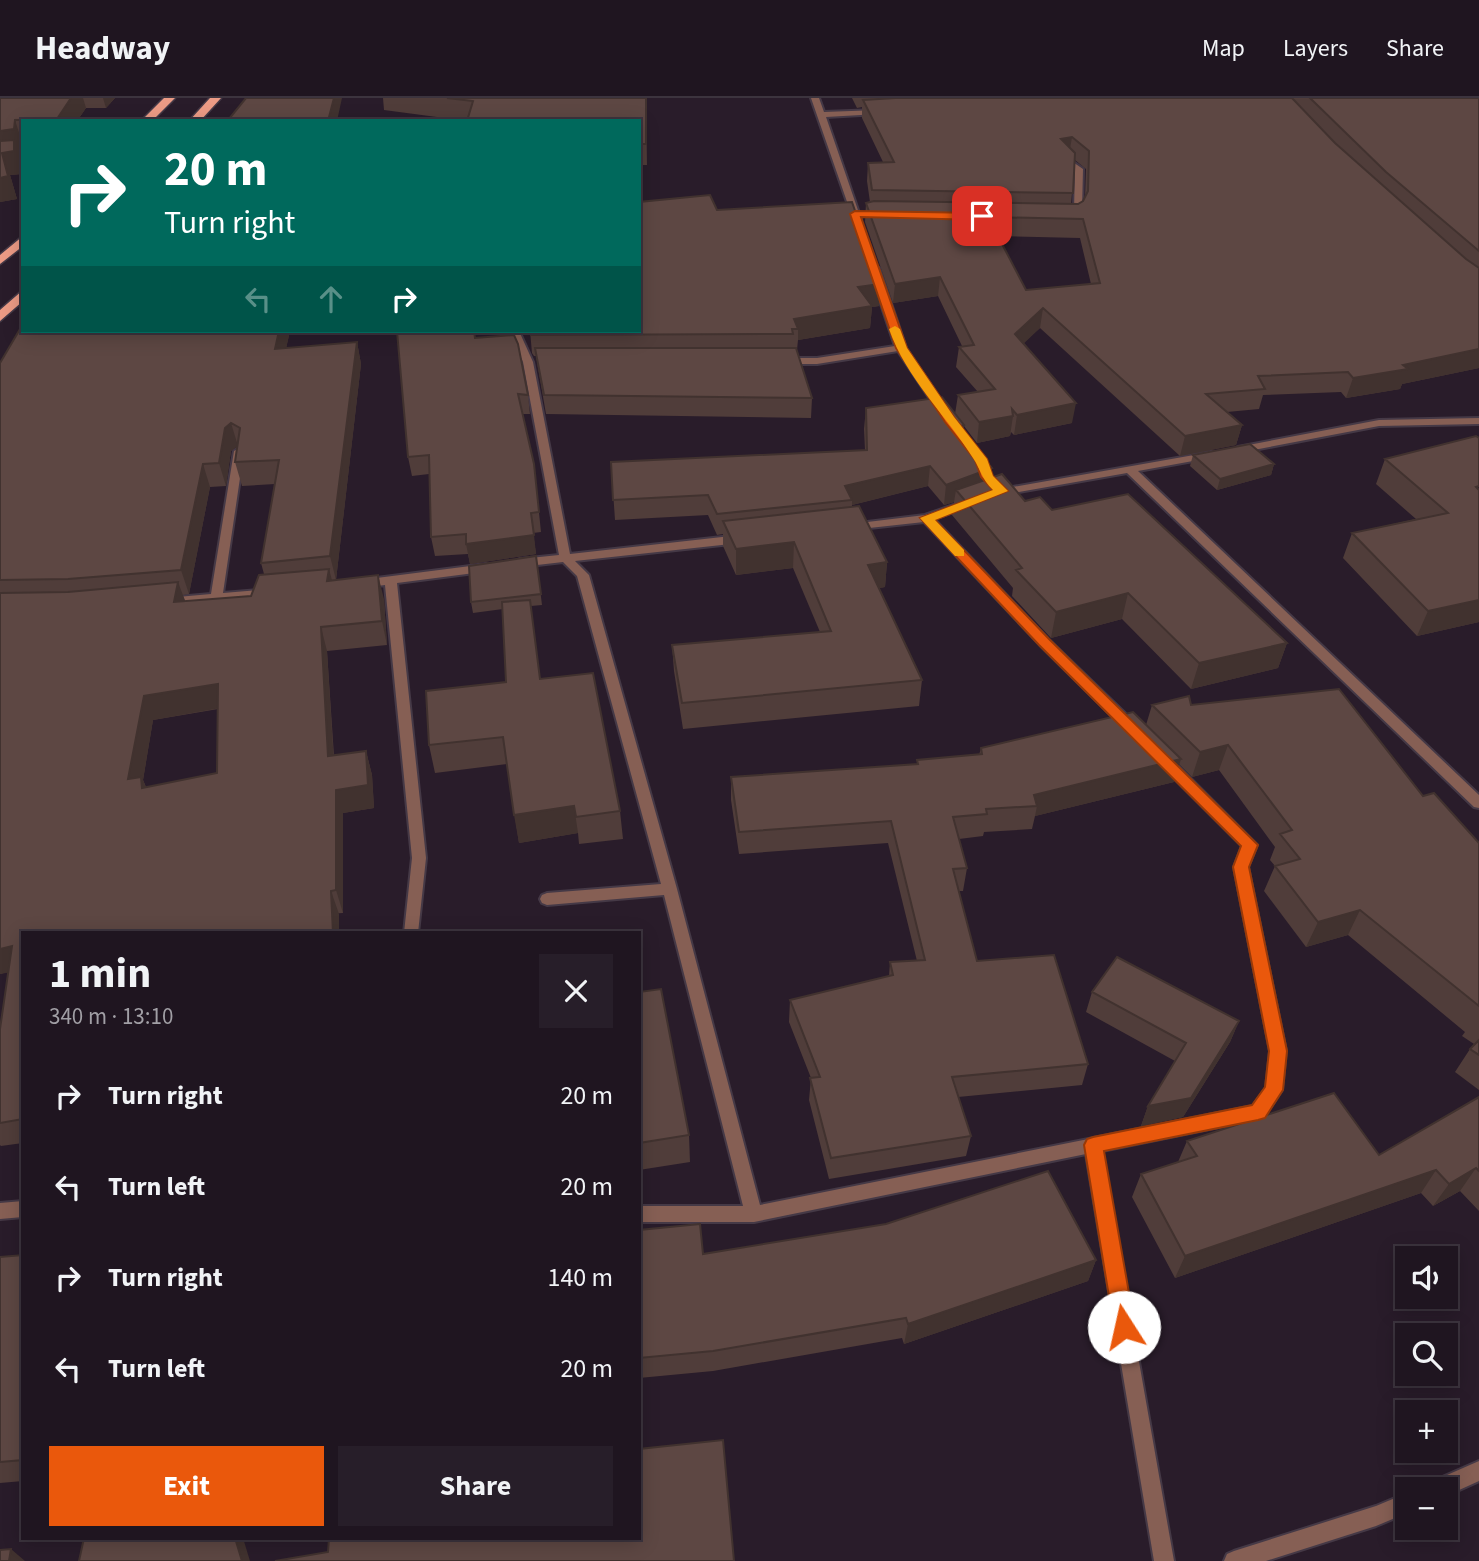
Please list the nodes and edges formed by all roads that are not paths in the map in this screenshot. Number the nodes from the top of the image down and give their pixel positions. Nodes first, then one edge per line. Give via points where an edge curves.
1 (170, 98) edge
2 (216, 98) edge
3 (815, 98) edge
4 (888, 112) edge
5 (821, 115) junction
6 (148, 119) edge
7 (196, 119) edge
8 (1064, 159) edge
9 (855, 214) junction
10 (869, 214) edge
11 (1059, 218) edge
12 (859, 226) edge
13 (21, 241) edge
14 (0, 261) edge
15 (872, 263) edge
16 (21, 296) edge
17 (0, 317) edge
18 (515, 333) edge
19 (901, 348) junction
20 (767, 361) edge
21 (528, 362) junction
22 (541, 362) edge
23 (950, 420) edge
24 (1479, 421) edge
25 (239, 451) edge
26 (1130, 471) junction
27 (927, 518) junction
28 (843, 527) edge
29 (760, 536) edge
30 (565, 557) junction
31 (512, 565) edge
32 (498, 566) edge
33 (391, 581) junction
34 (351, 585) edge
35 (284, 592) edge
36 (216, 598) junction
37 (147, 604) edge
38 (1479, 803) edge
39 (670, 889) junction
40 (547, 899) dead end
41 (411, 931) edge
42 (1093, 1145) junction
43 (21, 1209) edge
44 (0, 1211) edge
45 (641, 1214) edge
46 (754, 1214) junction
47 (1479, 1471) edge
48 (1458, 1480) edge
49 (1395, 1508) edge
50 (1164, 1561) edge
51 (1234, 1561) edge

1 - 6 main road
2 - 7 main road
3 - 5 street
4 - 5 street
5 - 9 street
8 - 11 street via 1079,170 1078,210 1074,217
9 - 10 street
9 - 12 street
13 - 14 main road
15 - 19 street
16 - 17 main road
18 - 21 street
19 - 20 street via 817,361
19 - 23 street
21 - 22 street
21 - 30 street
24 - 26 street via 1379,423
25 - 36 street
26 - 27 street via 998,488
26 - 38 street
27 - 28 street
27 - 42 street via 1044,642 1250,845 1241,867 1278,1051 1274,1090 1258,1112
29 - 30 street
30 - 31 street
30 - 39 street via 583,575
32 - 33 street
33 - 34 street
33 - 41 street via 419,858
35 - 36 street
36 - 37 street
39 - 40 street
39 - 46 street
42 - 46 street
42 - 50 street
43 - 44 street
45 - 46 street
47 - 48 street
49 - 51 street

